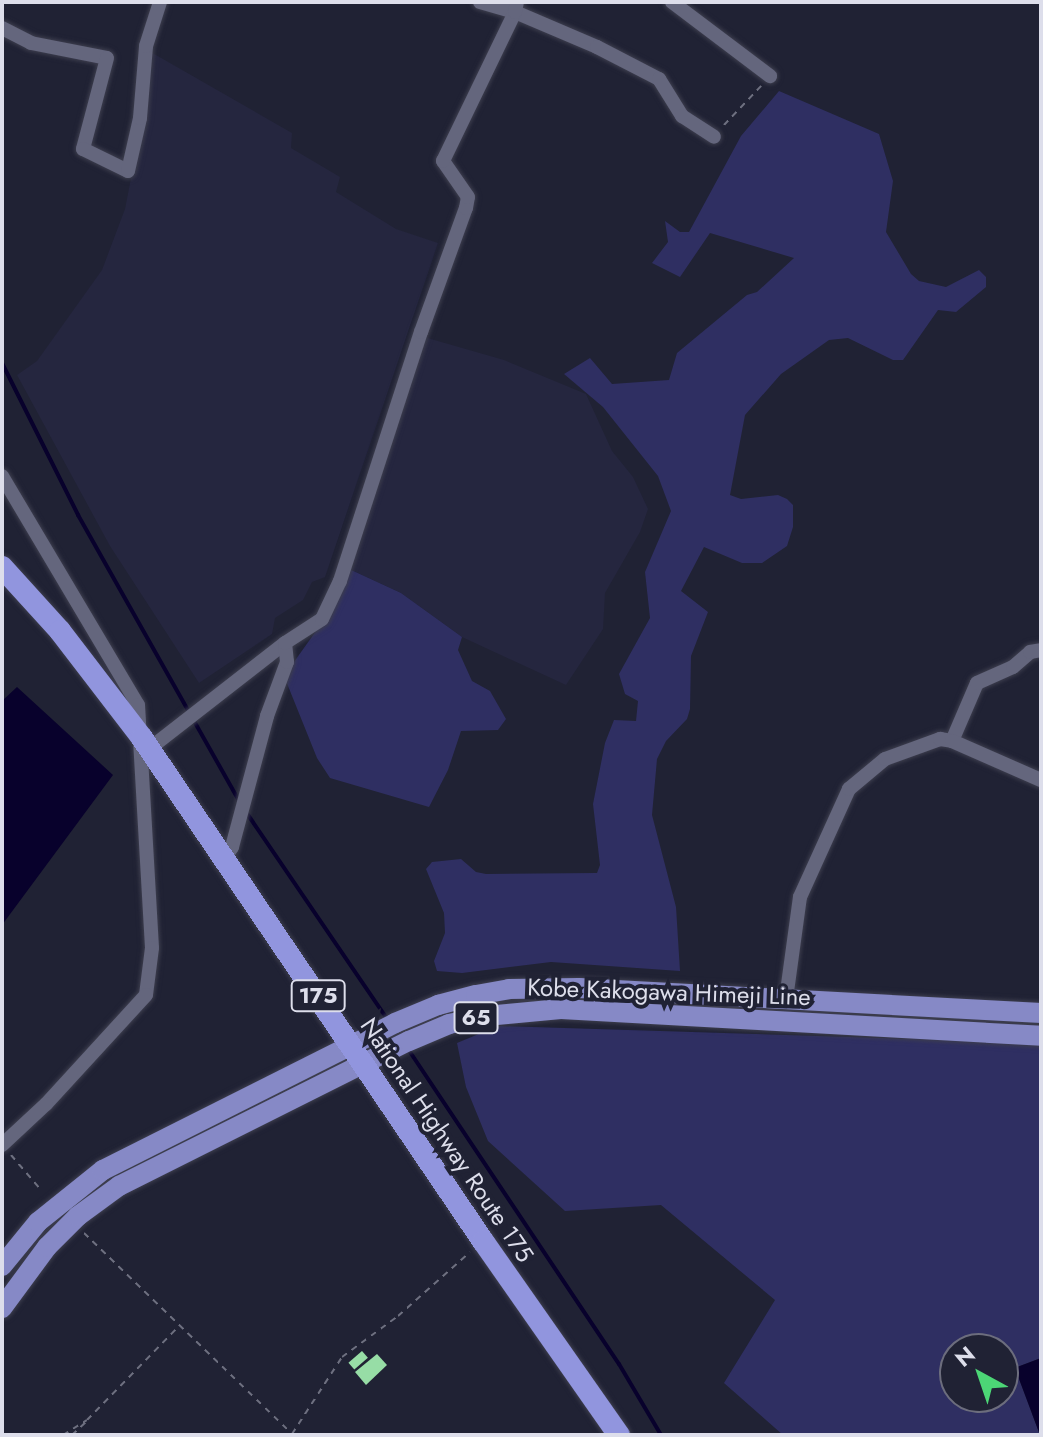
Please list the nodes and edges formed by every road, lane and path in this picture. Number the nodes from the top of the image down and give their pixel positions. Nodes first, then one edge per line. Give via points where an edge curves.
1 (160, 2) edge
2 (480, 2) edge
3 (672, 2) edge
4 (516, 7) edge
5 (2, 28) edge
6 (770, 76) joint
7 (714, 137) joint
8 (2, 476) edge
9 (2, 567) edge
10 (285, 643) junction
11 (1041, 650) edge
12 (952, 741) junction
13 (146, 744) junction
14 (1041, 780) edge
15 (223, 860) junction
16 (786, 999) junction
17 (1041, 1013) edge
18 (1041, 1036) edge
19 (358, 1054) junction
20 (2, 1145) edge
21 (41, 1190) dead end
22 (84, 1233) dead end
23 (483, 1241) junction
24 (2, 1266) edge
25 (2, 1308) edge
26 (179, 1326) junction
27 (87, 1420) junction
28 (63, 1435) edge
29 (72, 1435) edge
30 (292, 1435) edge
31 (619, 1435) edge

1 - 5 street via 146,46 140,118 128,171 83,149 107,58 31,43
2 - 4 street
3 - 6 street
4 - 7 street via 659,79 682,116
4 - 10 street via 443,161 468,197 466,208 340,581 322,619
6 - 7 path
8 - 13 street via 138,705
9 - 13 highway, National Highway Route 175 / 175 via 60,631
10 - 13 street
10 - 15 street via 287,662 232,847
11 - 12 street via 977,683
12 - 14 street
12 - 16 street via 940,739 885,759 849,789 800,897
13 - 15 highway, National Highway Route 175 / 175
13 - 20 street via 139,763 152,948 146,995
15 - 19 highway, National Highway Route 175 / 175
16 - 17 main road, Kobe Kakogawa Himeji Line / 65
16 - 19 main road, Kobe Kakogawa Himeji Line / 65 via 509,989 438,1005
18 - 19 main road, Kobe Kakogawa Himeji Line / 65 via 561,1009 449,1024
19 - 23 highway, National Highway Route 175 / 175
19 - 24 main road, Kobe Kakogawa Himeji Line / 65 via 103,1170 38,1222
19 - 25 main road, Kobe Kakogawa Himeji Line / 65 via 119,1186 47,1247
20 - 21 path
22 - 26 path
23 - 30 path via 342,1357
23 - 31 highway, National Highway Route 175 / 175
26 - 27 path
26 - 30 path
27 - 28 path
27 - 29 path

